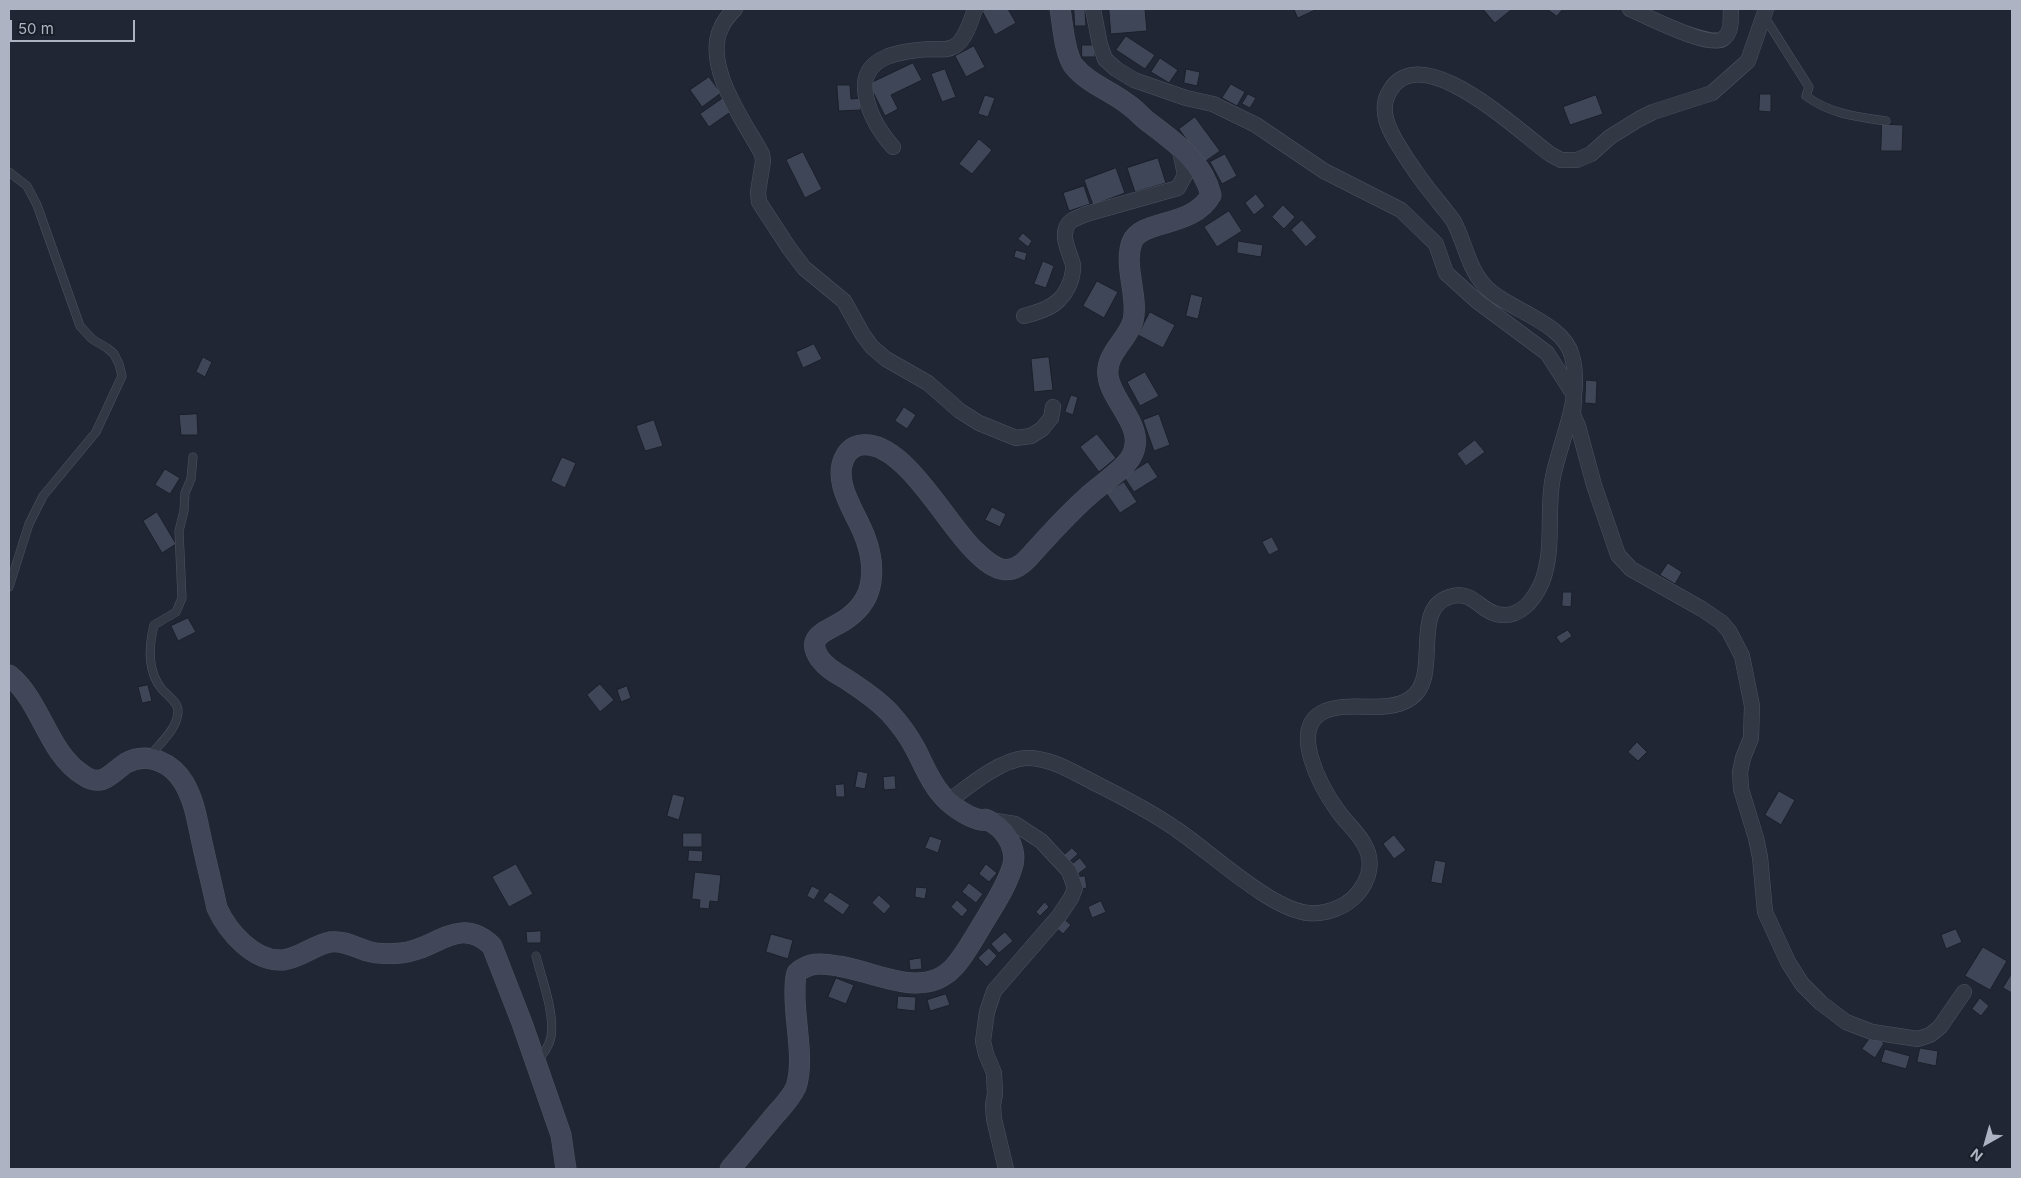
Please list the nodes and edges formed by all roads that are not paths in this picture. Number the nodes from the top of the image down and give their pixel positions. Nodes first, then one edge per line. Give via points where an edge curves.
1 (735, 9) edge
2 (975, 9) edge
3 (1060, 9) edge
4 (1093, 9) edge
5 (1630, 9) edge
6 (1731, 9) edge
7 (1765, 12) edge
8 (1886, 121) dead end
9 (1179, 145) junction
10 (893, 147) dead end
11 (9, 172) edge
12 (1024, 316) dead end
13 (1574, 395) junction
14 (1053, 407) dead end
15 (193, 457) dead end
16 (9, 587) edge
17 (9, 675) edge
18 (149, 757) junction
19 (949, 802) junction
20 (988, 820) junction
21 (536, 956) dead end
22 (1964, 992) dead end
23 (536, 1062) junction
24 (566, 1169) edge
25 (730, 1169) edge
26 (1006, 1169) edge

1 - 14 street via 721,28 718,66 739,115 762,154 760,202 804,268 844,301 872,347 886,359 928,383 960,411 980,423 1016,438 1030,436 1051,418
2 - 10 street via 963,37 949,49 913,50 888,55 870,68 865,84 869,107 876,124
3 - 9 street via 1072,63 1083,76 1126,103
4 - 13 street via 1106,59 1122,73 1186,98 1214,104 1256,125 1324,171 1400,210 1436,244 1446,273 1547,353
5 - 6 street via 1701,39 1716,42 1723,40 1729,32
7 - 8 lane via 1808,87 1806,96 1833,111
7 - 13 street via 1748,61 1712,93 1653,112 1577,160 1561,160 1550,154 1478,99 1435,76 1420,73 1398,80 1389,92 1385,105 1389,130 1453,222 1476,274 1489,290 1546,325 1563,341 1572,354
9 - 12 street via 1185,175 1178,188 1086,214 1069,224 1065,237 1073,266 1065,295 1057,303
9 - 19 street via 1208,182 1211,195 1205,206 1194,213 1144,230 1133,238 1130,248 1135,310 1132,326 1111,357 1107,370 1109,382 1132,427 1134,452 1066,517 1026,561 1006,570 985,560 966,542 921,484 888,452 870,445 857,445 845,456 842,472 845,493 867,540 872,576 869,592 861,606 849,618 823,631 814,646 823,662 872,697 900,725 914,744 930,779
11 - 16 lane via 27,186 37,206 80,326 114,354 122,376 96,432 43,496 29,524
13 - 19 street via 1572,414 1552,480 1548,562 1541,585 1525,608 1514,614 1500,615 1469,596 1448,597 1432,611 1424,679 1410,700 1390,706 1357,705 1326,710 1310,724 1308,745 1322,784 1368,853 1367,879 1349,903 1323,913 1307,913 1279,903 1142,807 1046,760 1021,758 1008,762
13 - 22 street via 1573,416 1618,554 1631,569 1721,622 1730,631 1742,656 1752,706 1751,738 1740,772 1741,789 1760,857 1765,912 1802,984 1846,1022 1872,1032 1918,1039 1940,1027
15 - 18 lane via 179,531 182,598 176,612 154,625 150,649 151,670 156,681 179,710 173,728
17 - 18 street via 21,685 33,703 62,756 84,776 105,780 125,764
18 - 23 street via 164,763 184,782 192,799 217,908 222,920 242,942 255,952 283,960 331,942 386,954 413,951 458,932 483,938 492,946
19 - 20 street via 976,819
20 - 25 street via 1000,828 1010,842 1014,856 1012,868 967,950 943,977 909,984 818,963 807,965 797,974 795,1015 799,1060 796,1087 788,1101
20 - 26 street via 1015,824 1041,841 1070,871 1075,888 1059,916 994,991 987,1012 983,1041 994,1073 994,1119
21 - 23 lane via 548,1001 551,1037
23 - 24 street via 561,1135

